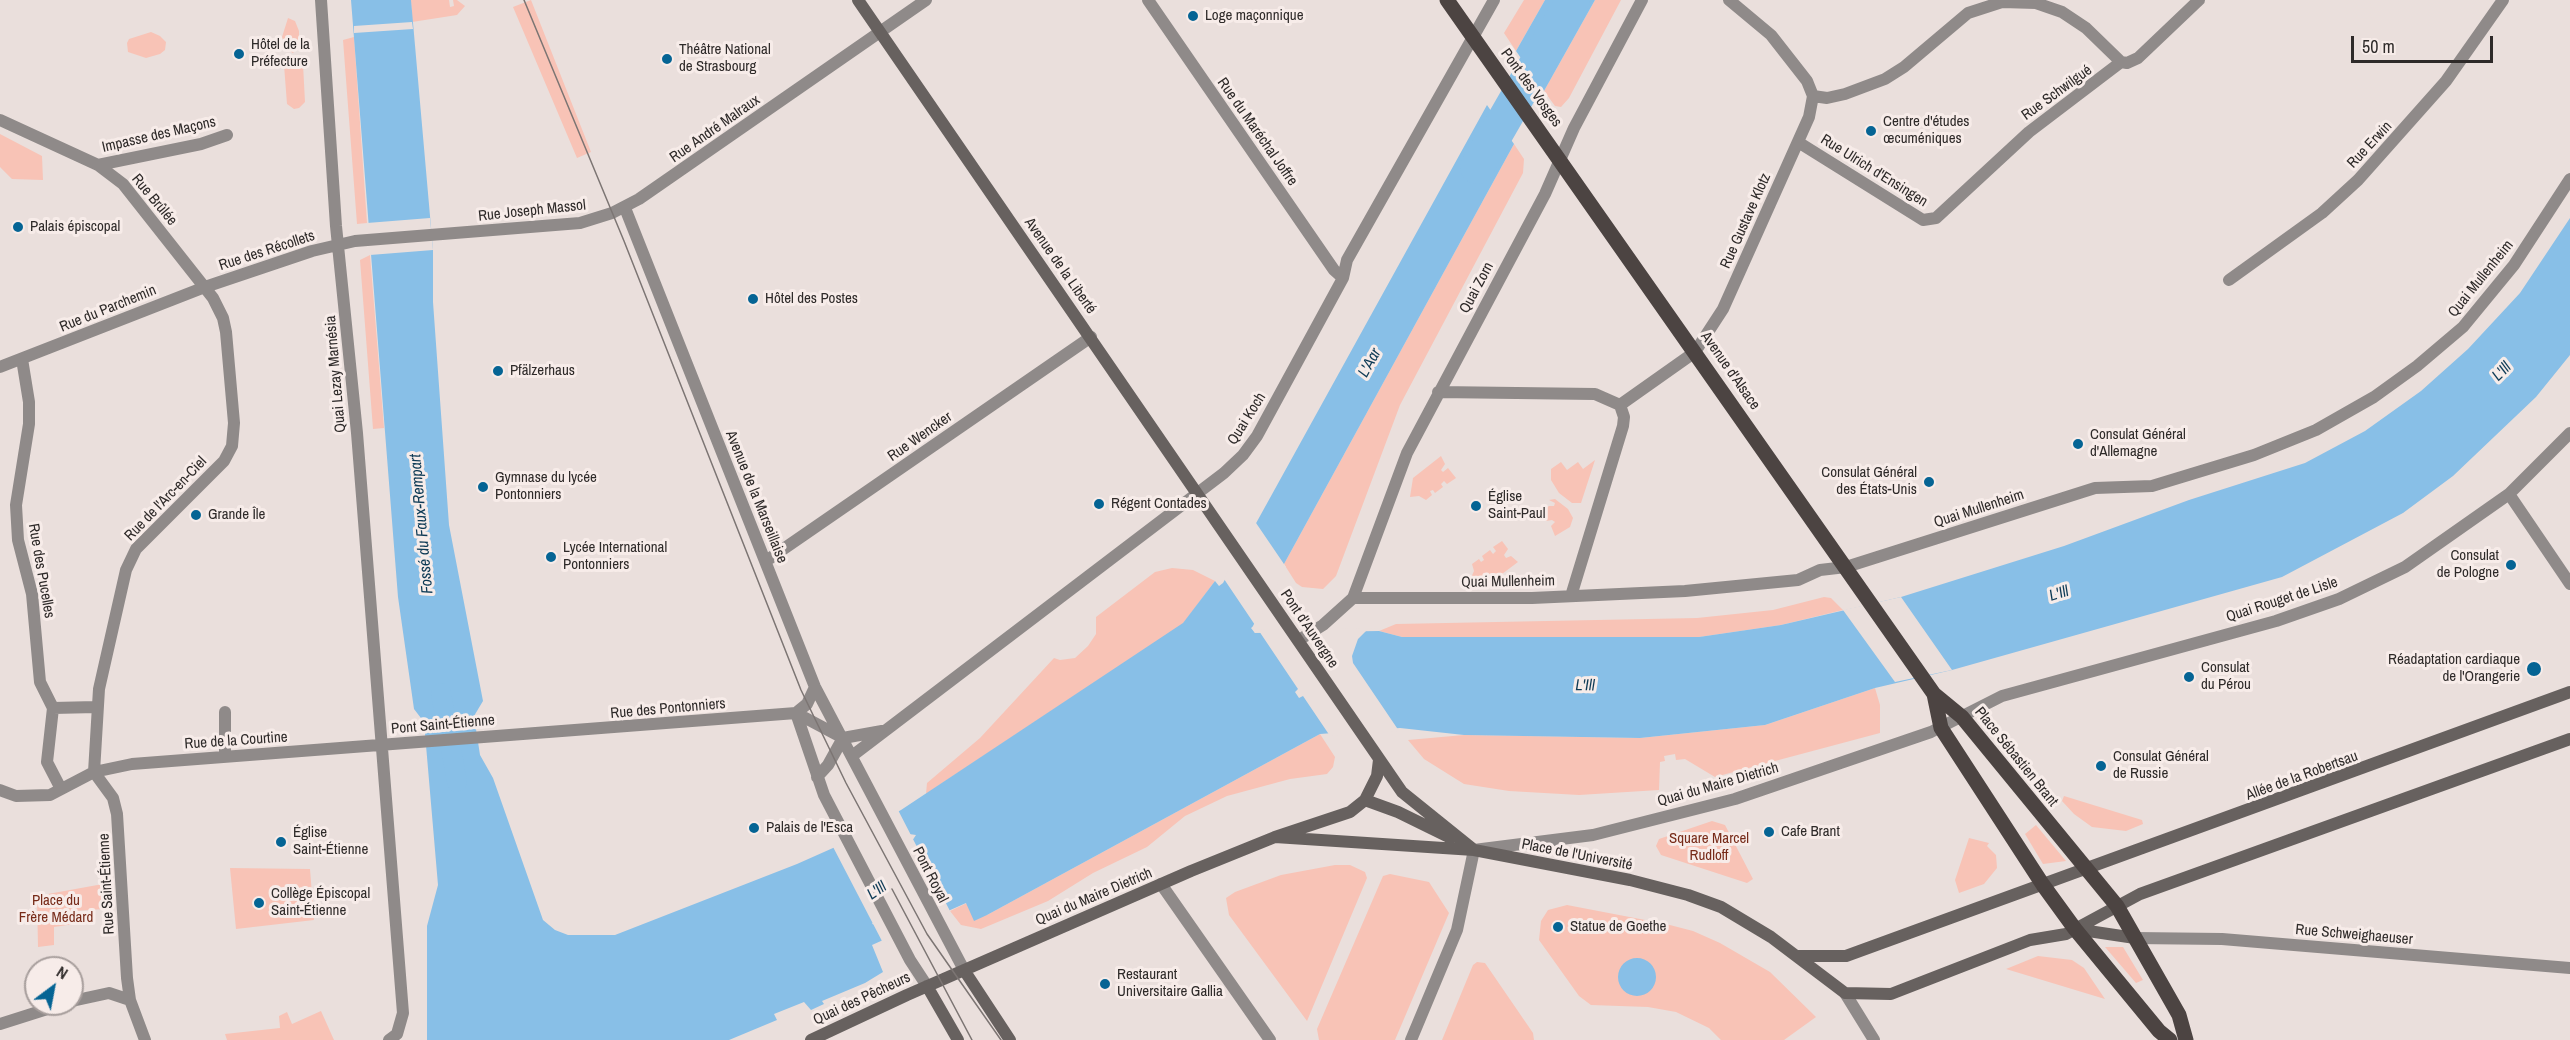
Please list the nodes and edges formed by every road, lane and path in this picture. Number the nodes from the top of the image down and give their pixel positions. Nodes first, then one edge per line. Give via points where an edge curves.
1 (321, 0) edge
2 (858, 0) edge
3 (926, 0) edge
4 (1148, 0) edge
5 (1447, 0) edge
6 (1494, 0) edge
7 (1642, 0) edge
8 (1729, 0) edge
9 (2199, 0) edge
10 (2503, 0) edge
11 (881, 33) junction
12 (1473, 38) junction
13 (2121, 62) junction
14 (1813, 96) junction
15 (0, 120) edge
16 (227, 135) dead end
17 (1798, 141) junction
18 (1560, 159) junction
19 (98, 165) junction
20 (2570, 179) edge
21 (625, 208) junction
22 (1936, 218) joint
23 (355, 241) joint
24 (338, 245) junction
25 (1343, 278) junction
26 (2229, 280) dead end
27 (205, 287) junction
28 (1091, 337) junction
29 (1695, 352) junction
30 (22, 359) junction
31 (0, 368) edge
32 (1438, 392) junction
33 (1620, 405) junction
34 (2570, 433) edge
35 (1197, 491) junction
36 (2509, 494) junction
37 (1214, 516) joint
38 (766, 561) junction
39 (1846, 567) junction
40 (2570, 584) edge
41 (1571, 596) junction
42 (1353, 598) junction
43 (1299, 640) junction
44 (815, 687) junction
45 (2570, 693) edge
46 (1934, 694) junction
47 (96, 707) junction
48 (53, 708) junction
49 (225, 712) dead end
50 (796, 713) junction
51 (1962, 717) junction
52 (1941, 728) junction
53 (882, 731) junction
54 (508, 735) joint
55 (843, 738) junction
56 (2570, 739) edge
57 (386, 744) junction
58 (225, 756) junction
59 (852, 756) junction
60 (1379, 760) junction
61 (94, 772) junction
62 (817, 777) junction
63 (61, 789) junction
64 (0, 790) edge
65 (870, 793) joint
66 (1365, 800) junction
67 (1275, 837) junction
68 (1474, 850) junction
69 (2087, 869) junction
70 (1161, 884) junction
71 (2043, 885) junction
72 (2117, 906) junction
73 (2075, 929) junction
74 (2135, 938) junction
75 (1796, 956) junction
76 (2570, 968) edge
77 (964, 970) junction
78 (927, 986) junction
79 (1845, 993) junction
80 (84, 998) edge
81 (130, 1000) junction
82 (25, 1016) edge
83 (0, 1024) edge
84 (145, 1040) edge
85 (389, 1040) edge
86 (811, 1040) edge
87 (958, 1040) edge
88 (1010, 1040) edge
89 (1270, 1040) edge
90 (1411, 1040) edge
91 (1874, 1040) edge
92 (2170, 1040) edge
93 (2186, 1040) edge

1 - 24 street, Quai Lezay Marnésia
2 - 11 street, Avenue de la Liberté
3 - 11 street, Rue André Malraux
4 - 25 street, Rue du Maréchal Joffre
5 - 12 main road, Pont des Vosges
6 - 12 street, Quai Koch
7 - 18 street, Quai Zorn
8 - 14 street via 1771,35 1807,81
9 - 13 street, Rue Schwilgué via 2138,58
10 - 26 street, Rue Erwin via 2446,81 2358,180 2322,213
11 - 21 street, Rue André Malraux
11 - 28 street, Avenue de la Liberté
12 - 18 main road, Pont des Vosges
12 - 25 street, Quai Koch via 1347,260
13 - 14 street via 2086,28 2062,12 2036,3 2002,2 1968,13 1904,68 1885,79 1845,94
13 - 22 street, Rue Schwilgué via 2029,132
14 - 17 street, Rue Gustave Klotz
15 - 19 street, Rue Brûlée
16 - 19 street, Impasse des Maçons
17 - 22 street, Rue Ulrich d'Ensingen via 1923,220
17 - 29 street, Rue Gustave Klotz via 1723,309
18 - 29 main road, Avenue d'Alsace
18 - 32 street, Quai Zorn
19 - 27 street, Rue Brûlée via 131,193
20 - 39 street, Quai Mullenheim via 2495,291 2463,327 2374,397 2316,430 2254,455 2152,486 2095,488
21 - 23 street, Rue Joseph Massol via 580,223
21 - 38 street, Avenue de la Marseillaise
23 - 24 street, Rue des Récollets
24 - 27 street, Rue des Récollets
24 - 57 street, Quai Lezay Marnésia
25 - 35 street, Quai Koch via 1257,436 1243,455
27 - 30 street, Rue du Parchemin
27 - 47 street, Rue de l'Arc-en-Ciel via 226,332 234,423 232,446 224,461 136,549 126,570
28 - 35 street, Avenue de la Liberté
28 - 38 street, Rue Wencker
29 - 33 street
29 - 39 main road, Avenue d'Alsace
30 - 31 street, Rue du Parchemin
30 - 48 street, Rue des Pucelles via 29,424 16,505 18,540 32,594 40,682
32 - 33 street via 1595,394
32 - 42 street, Quai Zorn via 1397,476
33 - 41 street via 1623,426
34 - 36 street, Quai Rouget de Lisle
35 - 37 street, Avenue de la Liberté
35 - 53 street, Quai Koch
36 - 40 street
36 - 51 street, Quai Rouget de Lisle via 2405,567 2339,599 2276,621 2002,696
37 - 43 street, Pont d'Auvergne
38 - 44 street, Avenue de la Marseillaise
39 - 41 street, Quai Mullenheim via 1820,570 1798,580 1685,591
39 - 46 main road, Avenue d'Alsace
41 - 42 street, Quai Mullenheim
42 - 43 street
43 - 60 street, Pont d'Auvergne
44 - 50 street via 807,704
44 - 55 street, Avenue de la Marseillaise
45 - 69 street, Allée de la Robertsau
46 - 51 main road, Place Sébastien Brant
46 - 52 main road
47 - 48 street
47 - 61 street, Rue de l'Arc-en-Ciel
48 - 63 street via 47,762
49 - 58 street
50 - 54 street, Rue des Pontonniers
50 - 55 street
50 - 62 street
51 - 52 street, Quai du Maire Dietrich
51 - 69 main road, Place Sébastien Brant
52 - 68 street, Quai du Maire Dietrich via 1736,799 1593,835
52 - 71 main road
53 - 55 street, Quai Koch
53 - 59 street, Quai Koch
54 - 57 street, Pont Saint-Étienne
55 - 59 street, Avenue de la Marseillaise
55 - 62 street
56 - 72 street via 2140,894
57 - 58 street, Rue de la Courtine
57 - 85 street, Quai Lezay Marnésia via 403,1013 397,1034
58 - 61 street, Rue de la Courtine via 132,764
59 - 65 street, Avenue de la Marseillaise
60 - 66 street via 1377,776
60 - 68 street via 1402,792
61 - 63 street, Rue de la Courtine
61 - 81 street, Rue Saint-Étienne via 113,798 117,814
62 - 78 street via 832,812
63 - 64 street, Rue de la Courtine via 34,797
65 - 77 street, Pont Royal
66 - 67 street, Quai du Maire Dietrich via 1350,812
66 - 68 street
67 - 68 street, Quai du Maire Dietrich
67 - 70 street, Quai du Maire Dietrich
68 - 75 street, Place de l'Université via 1688,895 1721,908
68 - 90 street via 1457,930
69 - 71 street, Allée de la Robertsau
69 - 72 main road, Place Sébastien Brant
70 - 77 street, Quai du Maire Dietrich
70 - 89 street
71 - 73 main road
71 - 75 street via 1846,956
72 - 73 street
72 - 74 main road, Place Sébastien Brant
73 - 74 street
73 - 79 street via 2030,940 1891,994
73 - 92 main road
74 - 76 street, Rue Schweighaeuser via 2222,939
74 - 93 main road, Place Sébastien Brant via 2179,1015
75 - 79 street, Place de l'Université
77 - 78 street, Quai du Maire Dietrich
77 - 88 street
78 - 86 street, Quai des Pêcheurs
78 - 87 street
79 - 91 street
80 - 81 street via 109,993
81 - 84 street, Rue Saint-Étienne
82 - 83 street

